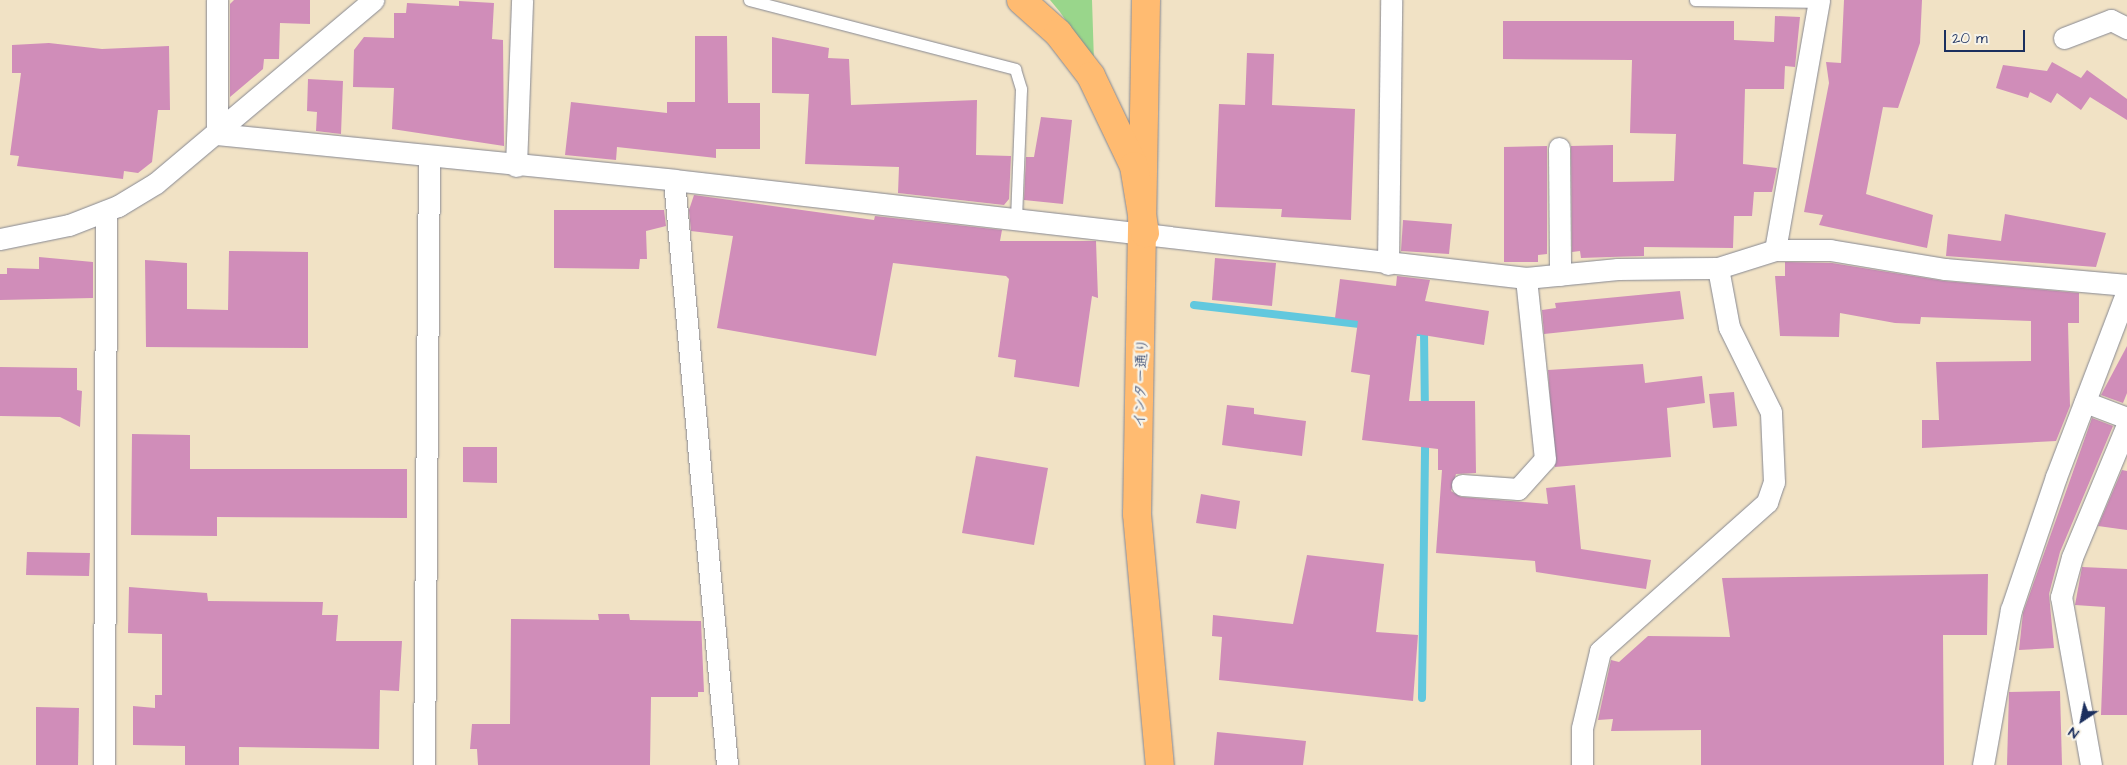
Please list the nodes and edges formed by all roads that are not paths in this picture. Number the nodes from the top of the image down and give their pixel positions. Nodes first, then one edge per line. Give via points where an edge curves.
1 (218, 0) edge
2 (373, 0) edge
3 (522, 0) edge
4 (749, 0) edge
5 (1021, 0) edge
6 (1146, 0) edge
7 (1391, 0) edge
8 (1695, 0) edge
9 (1819, 1) edge
10 (2127, 28) edge
11 (2064, 38) dead end
12 (217, 134) junction
13 (1559, 148) dead end
14 (429, 159) junction
15 (516, 166) junction
16 (674, 180) junction
17 (106, 211) junction
18 (1016, 218) junction
19 (1145, 234) junction
20 (0, 239) edge
21 (1775, 250) junction
22 (1388, 264) junction
23 (1718, 268) junction
24 (1560, 275) junction
25 (1526, 278) junction
26 (2127, 285) edge
27 (2127, 291) edge
28 (2085, 402) junction
29 (2127, 418) edge
30 (2127, 425) edge
31 (1462, 485) dead end
32 (104, 765) edge
33 (424, 765) edge
34 (727, 765) edge
35 (1160, 765) edge
36 (1582, 765) edge
37 (1983, 765) edge
38 (2091, 765) edge

1 - 12 street
2 - 12 street
3 - 15 street
4 - 18 lane via 1015,68 1021,89
5 - 19 main road via 1058,33 1091,76 1134,166
6 - 19 main road, インター通り
7 - 22 street
8 - 9 lane
9 - 21 street
10 - 11 street via 2111,20
12 - 14 street
12 - 17 street via 156,183
13 - 24 street
14 - 15 street
14 - 33 street
15 - 16 street
16 - 18 street via 889,208
16 - 34 street
17 - 20 street via 60,227
17 - 32 street
18 - 19 street
19 - 22 street
19 - 35 main road, インター通り via 1137,514
21 - 23 street
21 - 26 street via 1830,250 1945,269
22 - 25 street
23 - 24 street
23 - 36 street via 1729,327 1771,412 1774,482 1767,502 1600,651 1582,728
24 - 25 street
25 - 31 street via 1545,459 1518,489
27 - 28 street
28 - 29 street
28 - 37 street via 2011,610
30 - 38 street via 2072,557 2061,597

